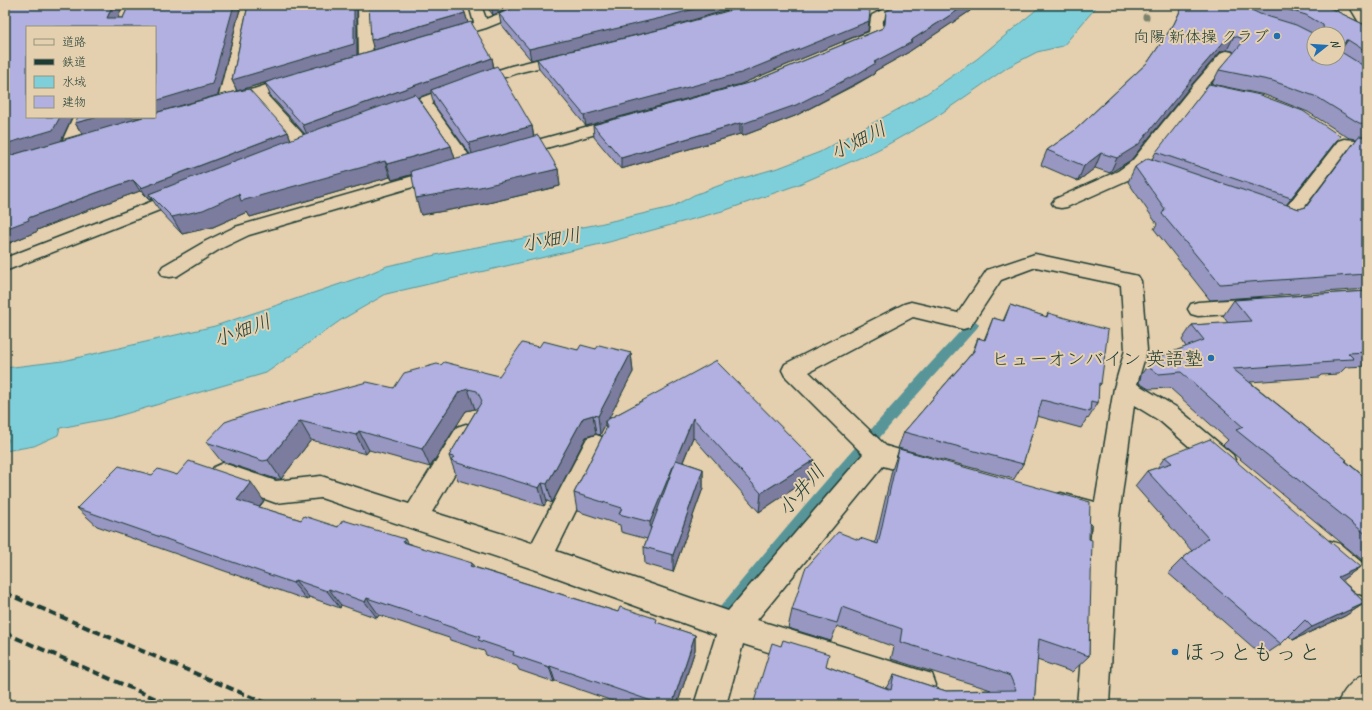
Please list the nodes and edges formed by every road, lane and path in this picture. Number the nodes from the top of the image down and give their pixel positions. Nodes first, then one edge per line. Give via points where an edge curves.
1 (247, 5) edge
2 (364, 5) edge
3 (475, 5) edge
4 (532, 5) edge
5 (902, 5) edge
6 (1341, 5) edge
7 (481, 25) junction
8 (1367, 36) edge
9 (428, 41) edge
10 (839, 49) edge
11 (583, 53) edge
12 (382, 54) edge
13 (1228, 55) dead end
14 (366, 59) junction
15 (352, 63) edge
16 (306, 76) edge
17 (257, 93) junction
18 (226, 99) junction
19 (423, 102) junction
20 (211, 103) edge
21 (81, 118) edge
22 (379, 118) edge
23 (633, 119) edge
24 (69, 146) edge
25 (1367, 146) edge
26 (291, 152) edge
27 (483, 161) junction
28 (196, 190) edge
29 (1061, 203) dead end
30 (1258, 206) edge
31 (5, 265) edge
32 (170, 271) dead end
33 (1275, 304) edge
34 (1198, 309) dead end
35 (1125, 388) junction
36 (475, 419) edge
37 (596, 445) edge
38 (878, 454) junction
39 (201, 466) edge
40 (947, 473) edge
41 (1240, 476) edge
42 (1038, 498) edge
43 (415, 517) junction
44 (1106, 517) junction
45 (1313, 538) edge
46 (539, 558) junction
47 (1367, 584) edge
48 (723, 624) junction
49 (1367, 689) edge
50 (947, 693) edge
51 (710, 705) edge
52 (1093, 705) edge
53 (1353, 705) edge

1 - 18 street
2 - 14 street
3 - 7 street
4 - 7 street
5 - 10 street via 871,15 875,34
6 - 8 street via 1355,30
7 - 9 street
11 - 19 street via 497,75
12 - 14 street
13 - 29 street via 1207,89 1145,168
14 - 15 street
16 - 17 street
17 - 18 street
17 - 26 street via 313,143
18 - 20 street
19 - 22 street
19 - 27 street
21 - 24 street
23 - 27 street
25 - 30 street via 1338,140 1288,217
27 - 32 street via 242,231
28 - 31 street
33 - 34 street
35 - 38 street via 1136,350 1131,281 1035,260 994,275 963,322 910,309 793,370
35 - 41 street via 1168,414
35 - 44 street
36 - 43 street
37 - 46 street
38 - 40 street
38 - 48 street
39 - 43 street via 276,492 321,487
42 - 44 street
43 - 46 street
44 - 52 street
45 - 47 street
46 - 48 street
48 - 50 street
48 - 51 street
49 - 53 street

